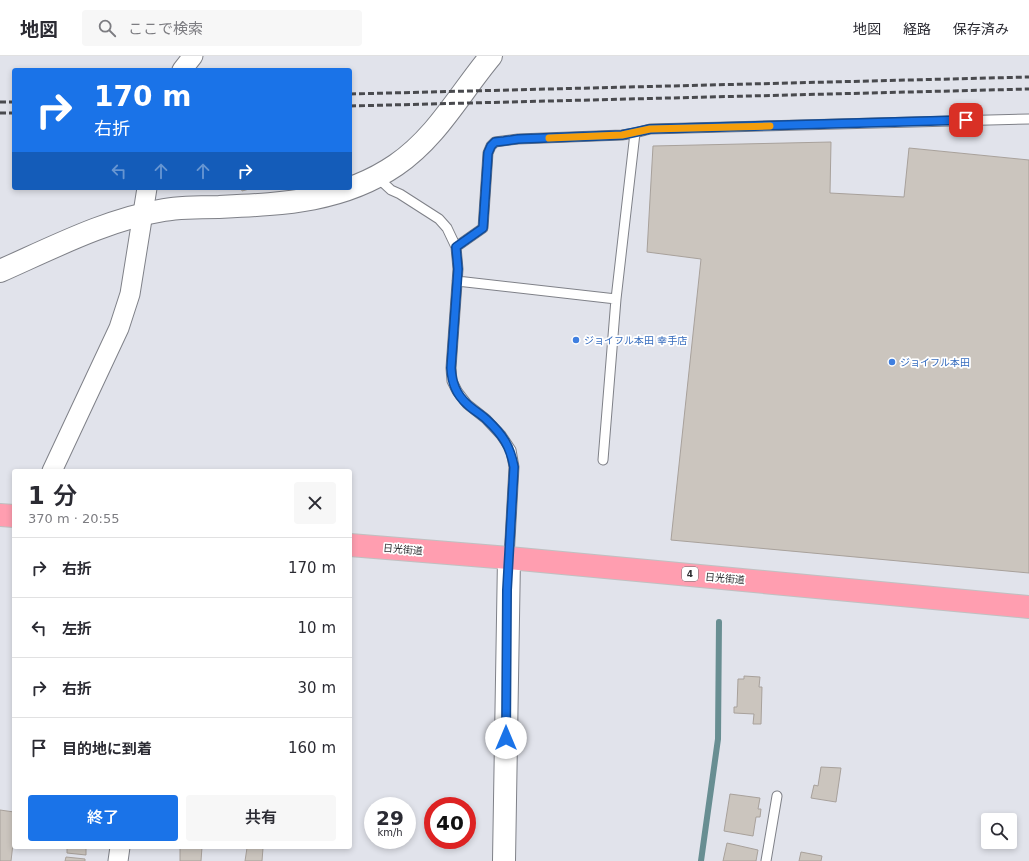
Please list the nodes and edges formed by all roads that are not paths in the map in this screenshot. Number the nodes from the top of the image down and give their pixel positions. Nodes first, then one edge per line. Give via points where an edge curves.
1 (193, 56) edge
2 (491, 56) edge
3 (184, 68) edge
4 (1029, 119) edge
5 (635, 133) junction
6 (376, 177) junction
7 (352, 188) edge
8 (147, 190) edge
9 (346, 190) edge
10 (143, 214) junction
11 (456, 247) junction
12 (0, 271) edge
13 (457, 281) junction
14 (616, 299) junction
15 (603, 460) dead end
16 (53, 469) edge
17 (0, 515) edge
18 (12, 516) edge
19 (352, 545) edge
20 (508, 558) junction
21 (1029, 606) edge
22 (777, 796) dead end
23 (120, 849) edge
24 (118, 861) edge
25 (504, 861) edge
26 (766, 861) edge

1 - 3 street
2 - 6 street via 437,128 418,148
4 - 5 lane via 650,129
5 - 11 lane via 495,142 488,153 483,228
5 - 14 lane
6 - 7 street
6 - 11 lane via 391,190 439,219 447,228
8 - 10 street
9 - 10 street via 311,199 274,204 166,210
10 - 12 street via 113,223
10 - 16 street via 130,294 119,328
11 - 13 lane
13 - 14 lane
13 - 20 lane via 452,381 467,404 501,435 510,450 514,467
14 - 15 lane
17 - 18 highway
19 - 20 highway, 日光街道 / 4
20 - 21 highway, 日光街道 / 4
20 - 25 street
22 - 26 lane
23 - 24 street

